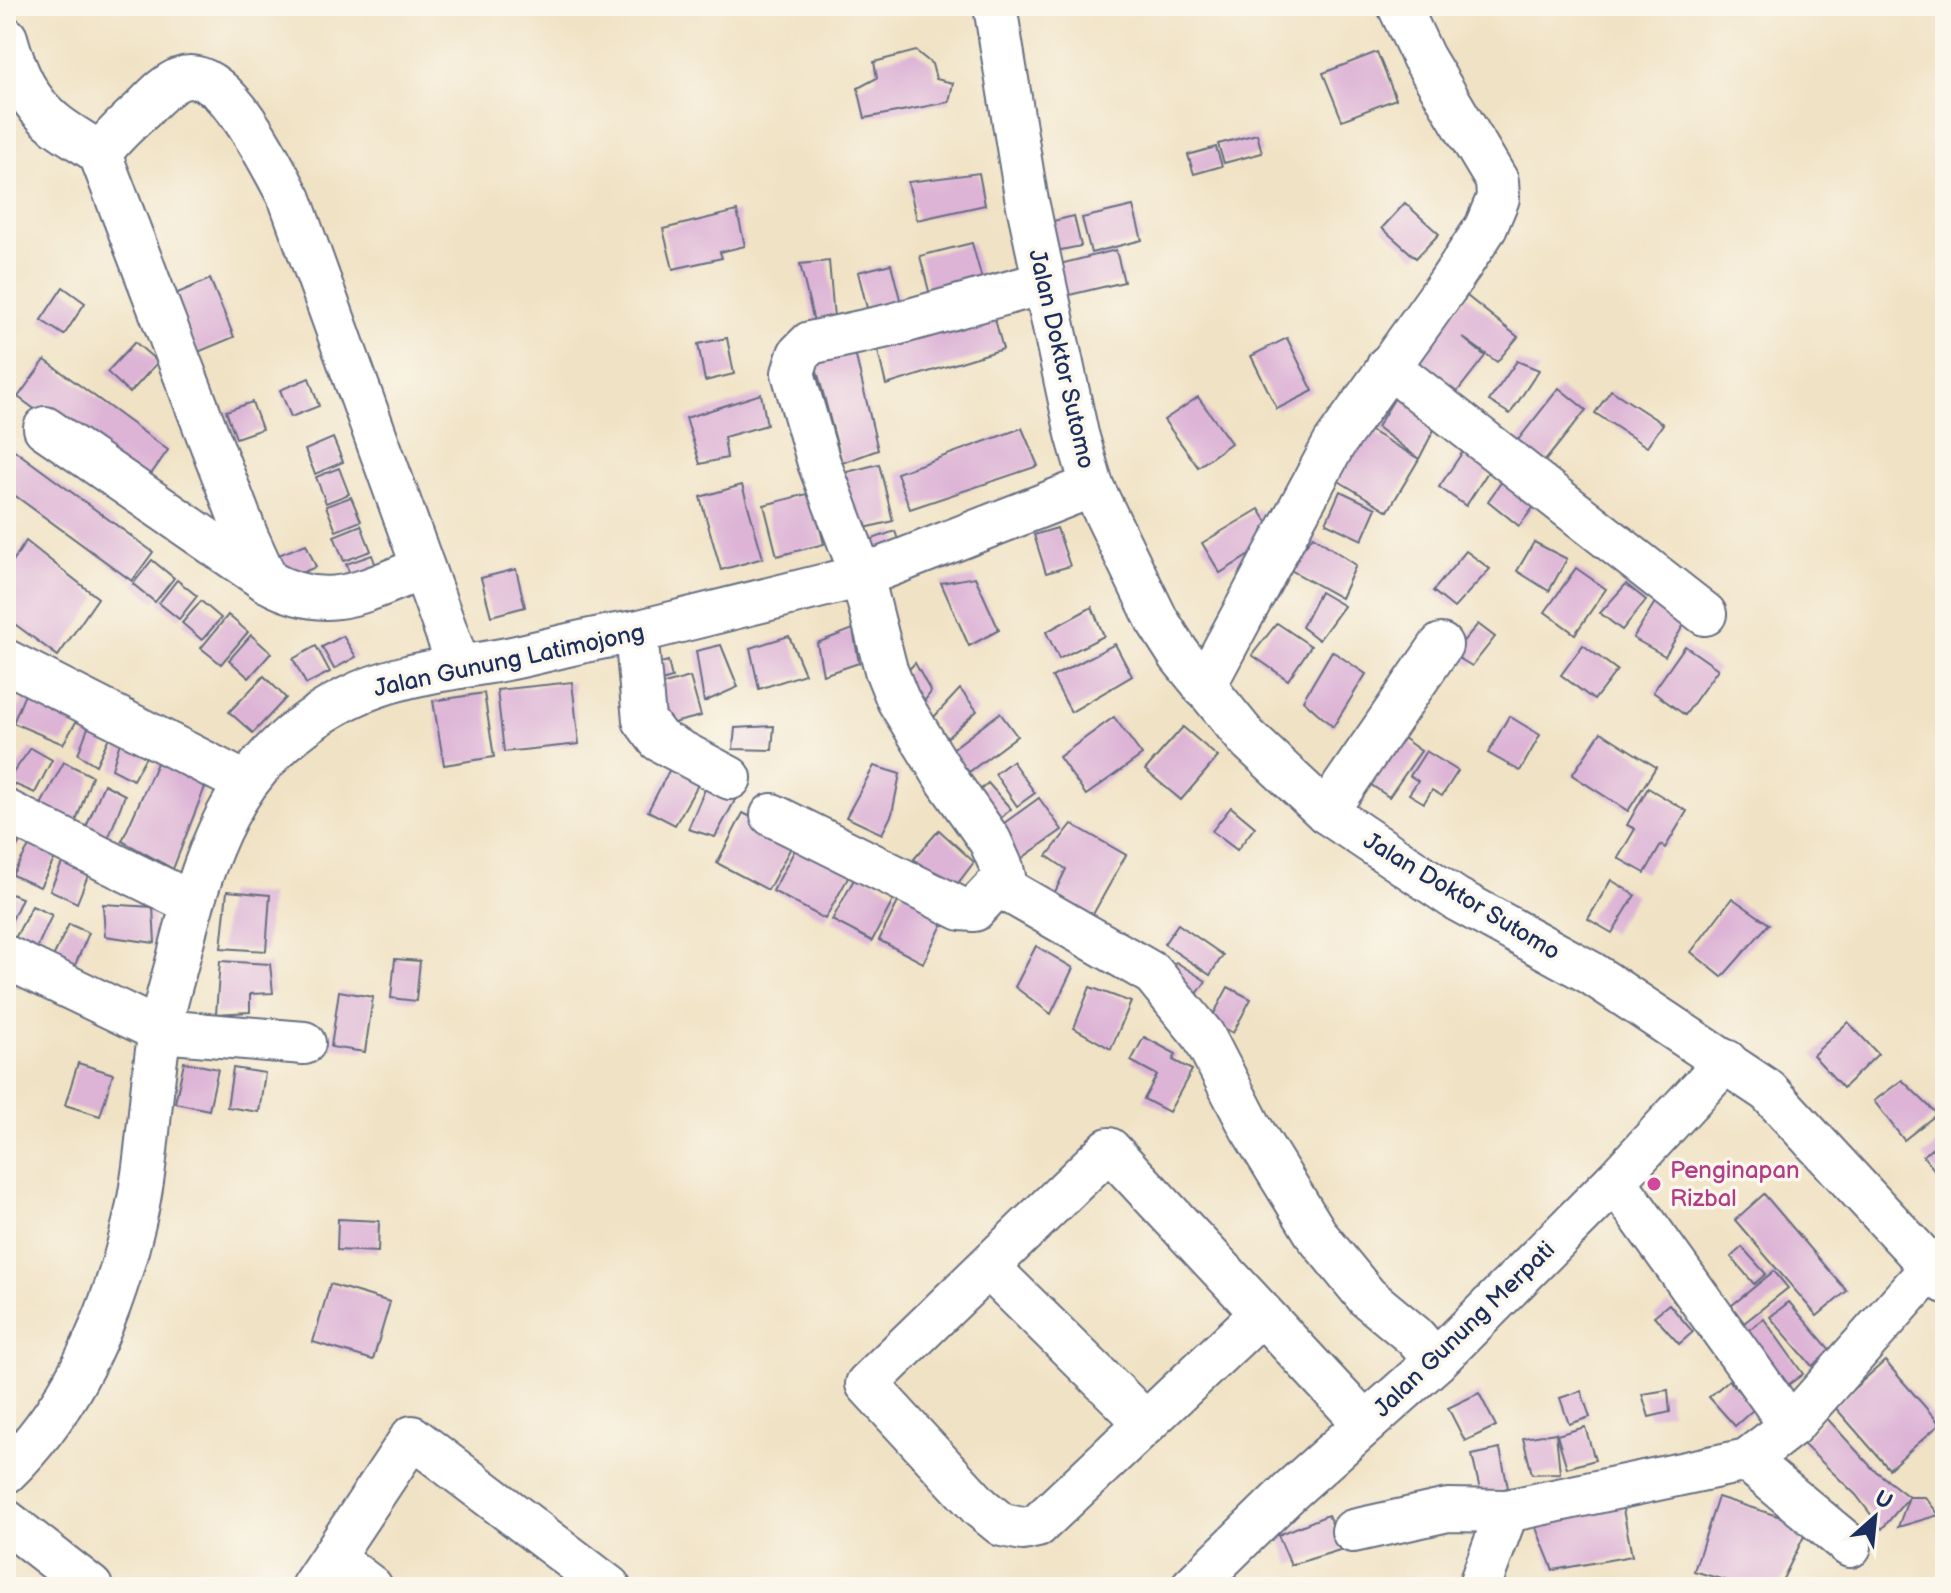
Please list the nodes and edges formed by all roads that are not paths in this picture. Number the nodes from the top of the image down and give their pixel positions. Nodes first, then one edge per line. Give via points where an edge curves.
1 (995, 6) edge
2 (1399, 6) edge
3 (6, 38) edge
4 (100, 154) junction
5 (1043, 283) junction
6 (1388, 366) junction
7 (45, 428) dead end
8 (1092, 486) junction
9 (423, 568) junction
10 (862, 576) junction
11 (267, 581) junction
12 (1705, 614) dead end
13 (636, 632) junction
14 (1441, 645) dead end
15 (6, 661) edge
16 (459, 667) junction
17 (1204, 687) junction
18 (730, 778) dead end
19 (245, 783) junction
20 (6, 811) edge
21 (1326, 812) junction
22 (772, 815) dead end
23 (1003, 879) junction
24 (192, 903) junction
25 (6, 957) edge
26 (160, 1031) junction
27 (304, 1043) dead end
28 (1726, 1061) junction
29 (1615, 1181) junction
30 (988, 1267) junction
31 (1938, 1275) edge
32 (1262, 1313) junction
33 (1436, 1361) junction
34 (1146, 1423) junction
35 (1365, 1424) junction
36 (1791, 1426) junction
37 (1747, 1460) junction
38 (6, 1472) edge
39 (1507, 1511) junction
40 (6, 1521) edge
41 (1353, 1531) dead end
42 (1850, 1546) dead end
43 (322, 1572) edge
44 (91, 1587) edge
45 (371, 1587) edge
46 (609, 1587) edge
47 (1192, 1587) edge
48 (1479, 1587) edge

1 - 5 street, Jalan Doktor Sutomo
2 - 6 street via 1497,181 1498,198 1471,250
3 - 4 street via 15,71 33,102
4 - 9 street via 111,138 182,78 201,80 229,100 290,199
4 - 11 street
5 - 8 street, Jalan Doktor Sutomo
5 - 10 street via 810,343 799,354 793,373 819,463
6 - 12 street
6 - 17 street via 1334,444
7 - 11 street
8 - 10 street, Jalan Gunung Latimojong
8 - 17 street, Jalan Doktor Sutomo via 1157,620
9 - 11 street via 328,599 291,594
9 - 16 street
10 - 13 street, Jalan Gunung Latimojong
10 - 23 street via 898,700 990,841
13 - 16 street, Jalan Gunung Latimojong
13 - 18 street via 644,720 659,740
14 - 21 street
15 - 19 street
16 - 19 street, Jalan Gunung Latimojong via 385,682 322,712
17 - 21 street, Jalan Doktor Sutomo via 1246,737
19 - 24 street, Jalan Gunung Latimojong via 213,840
20 - 24 street
21 - 28 street, Jalan Doktor Sutomo via 1456,899 1591,973
22 - 23 street via 961,909 974,910
23 - 33 street via 1012,893 1153,974 1203,1035 1251,1128 1318,1237 1367,1297
24 - 26 street, Jalan Gunung Latimojong
25 - 26 street
26 - 27 street
26 - 38 street, Jalan Gunung Latimojong via 137,1205 121,1274 68,1397
28 - 29 street, Jalan Gunung Merpati
28 - 31 street, Jalan Doktor Sutomo via 1768,1091
29 - 33 street, Jalan Gunung Merpati
29 - 36 street
30 - 32 street via 1109,1149
30 - 34 street
30 - 34 street via 867,1384 980,1507 1002,1525 1037,1526
31 - 36 street
32 - 34 street
32 - 35 street
33 - 35 street, Jalan Gunung Merpati
35 - 47 street, Jalan Gunung Merpati
36 - 37 street
37 - 39 street
37 - 42 street
39 - 41 street via 1448,1510
39 - 48 street
40 - 44 street
43 - 45 street
43 - 46 street via 412,1437

